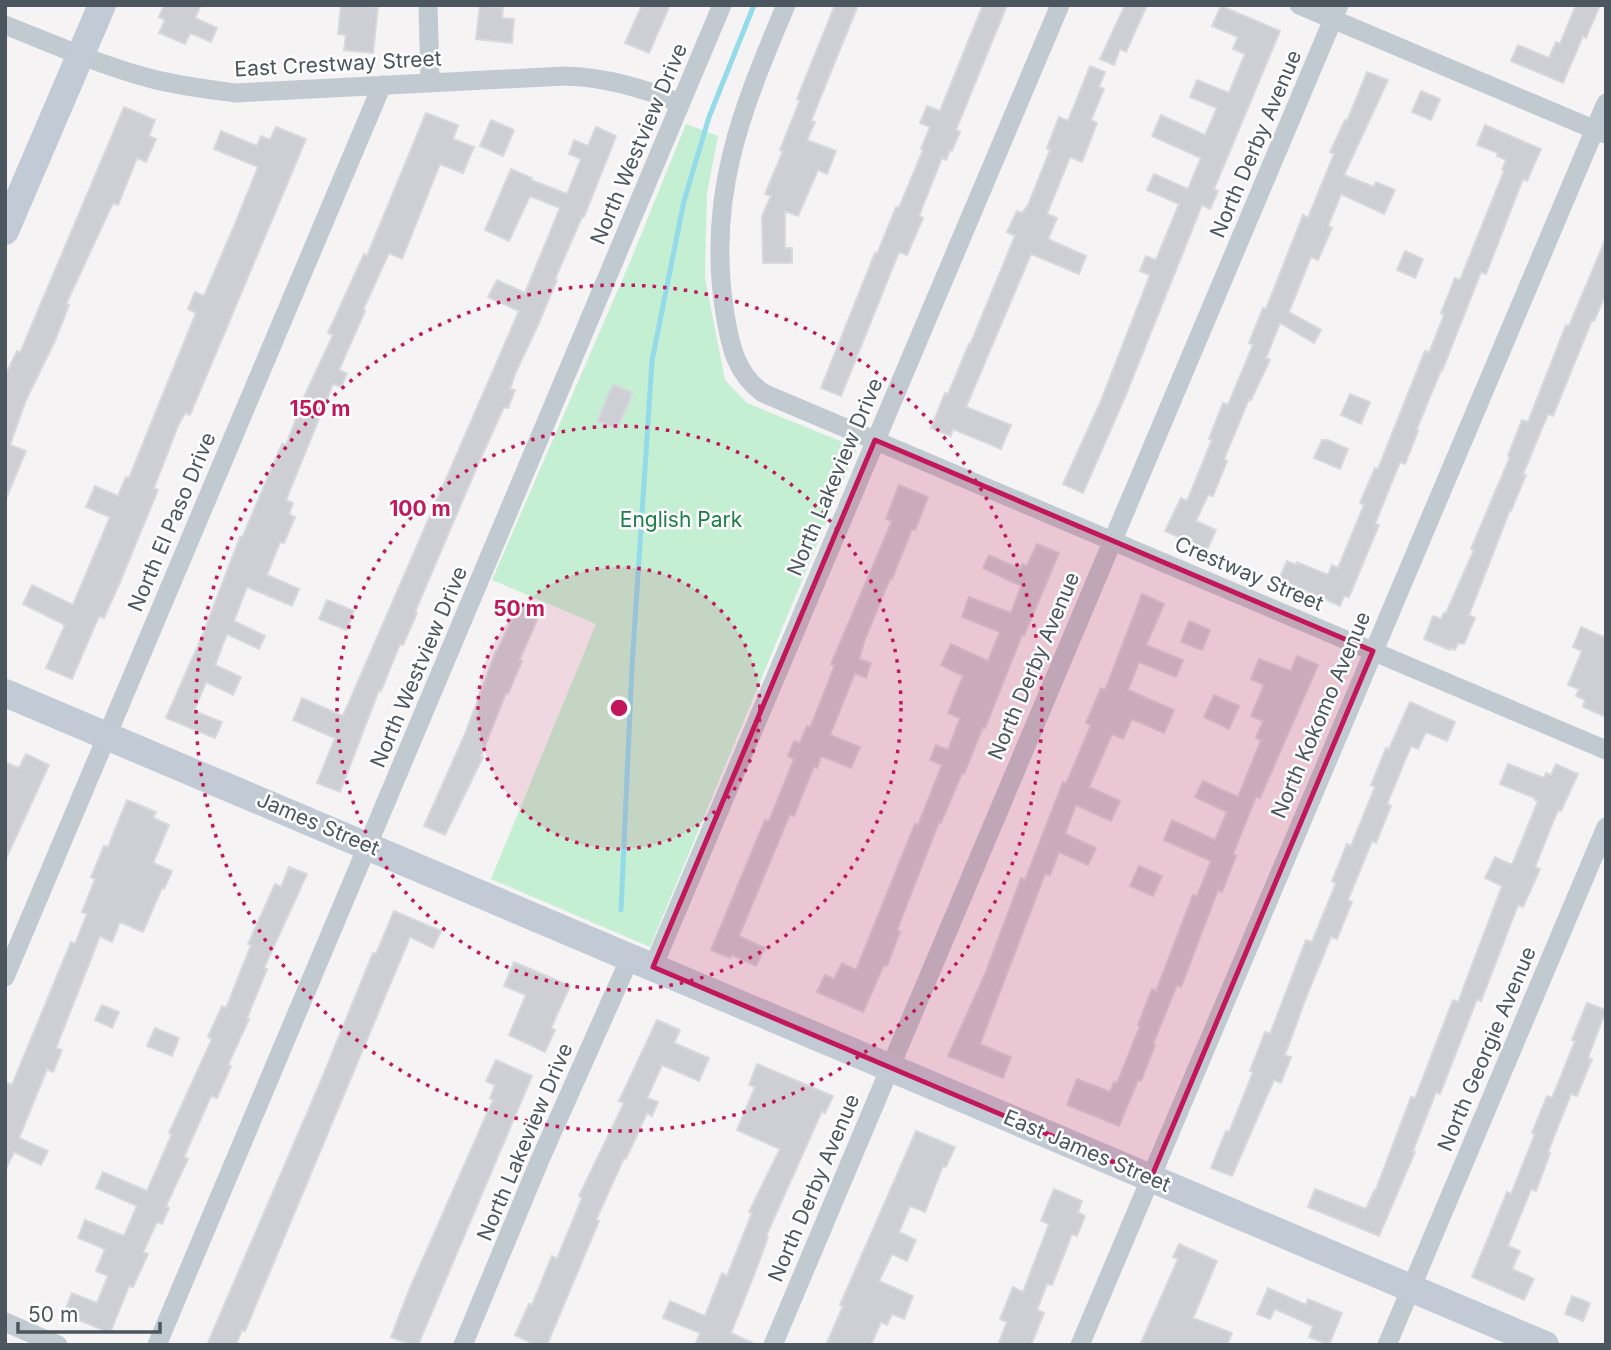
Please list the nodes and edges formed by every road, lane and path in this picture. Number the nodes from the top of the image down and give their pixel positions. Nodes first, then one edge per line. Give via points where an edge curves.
1 (102, 5) edge
2 (428, 5) edge
3 (722, 5) edge
4 (786, 5) edge
5 (1060, 5) edge
6 (1298, 5) edge
7 (1336, 13) edge
8 (5, 25) edge
9 (81, 55) junction
10 (430, 82) junction
11 (382, 85) junction
12 (680, 103) junction
13 (1606, 103) edge
14 (1600, 132) edge
15 (5, 231) edge
16 (875, 440) junction
17 (1112, 540) junction
18 (1373, 651) junction
19 (5, 693) edge
20 (106, 736) junction
21 (1606, 750) edge
22 (1606, 827) edge
23 (369, 846) junction
24 (641, 963) junction
25 (5, 976) edge
26 (890, 1068) junction
27 (1151, 1178) junction
28 (1411, 1288) junction
29 (5, 1322) edge
30 (58, 1345) edge
31 (157, 1345) edge
32 (463, 1345) edge
33 (773, 1345) edge
34 (1080, 1345) edge
35 (1387, 1345) edge
36 (1545, 1345) edge

1 - 9 street
2 - 10 street
3 - 12 street, North Westview Drive
4 - 16 street, Crestway Street via 749,92 724,190 720,280 735,358 752,385 763,393
5 - 16 street, North Lakeview Drive
6 - 7 street
7 - 14 street
7 - 17 street, North Derby Avenue
8 - 9 street, East Crestway Street
9 - 11 street, East Crestway Street via 151,79 236,93
9 - 15 street
10 - 11 street, East Crestway Street
10 - 12 street, East Crestway Street via 583,76 645,89
11 - 20 street, North El Paso Drive
12 - 23 street, North Westview Drive
13 - 14 street, North Kokomo Avenue
14 - 18 street, North Kokomo Avenue
16 - 17 street, Crestway Street
16 - 24 street, North Lakeview Drive
17 - 18 street, Crestway Street
17 - 26 street, North Derby Avenue
18 - 21 street, Crestway Street
18 - 27 street, North Kokomo Avenue
19 - 20 street, James Street
20 - 23 street, James Street
20 - 25 street, North El Paso Drive
22 - 28 street, North Georgie Avenue
23 - 24 street, James Street
23 - 31 street, North Westview Drive
24 - 26 street, East James Street
24 - 32 street, North Lakeview Drive via 539,1162
26 - 27 street, East James Street
26 - 33 street, North Derby Avenue
27 - 28 street, East James Street
27 - 34 street, North Kokomo Avenue
28 - 35 street, North Georgie Avenue
28 - 36 street, East James Street
29 - 30 street

